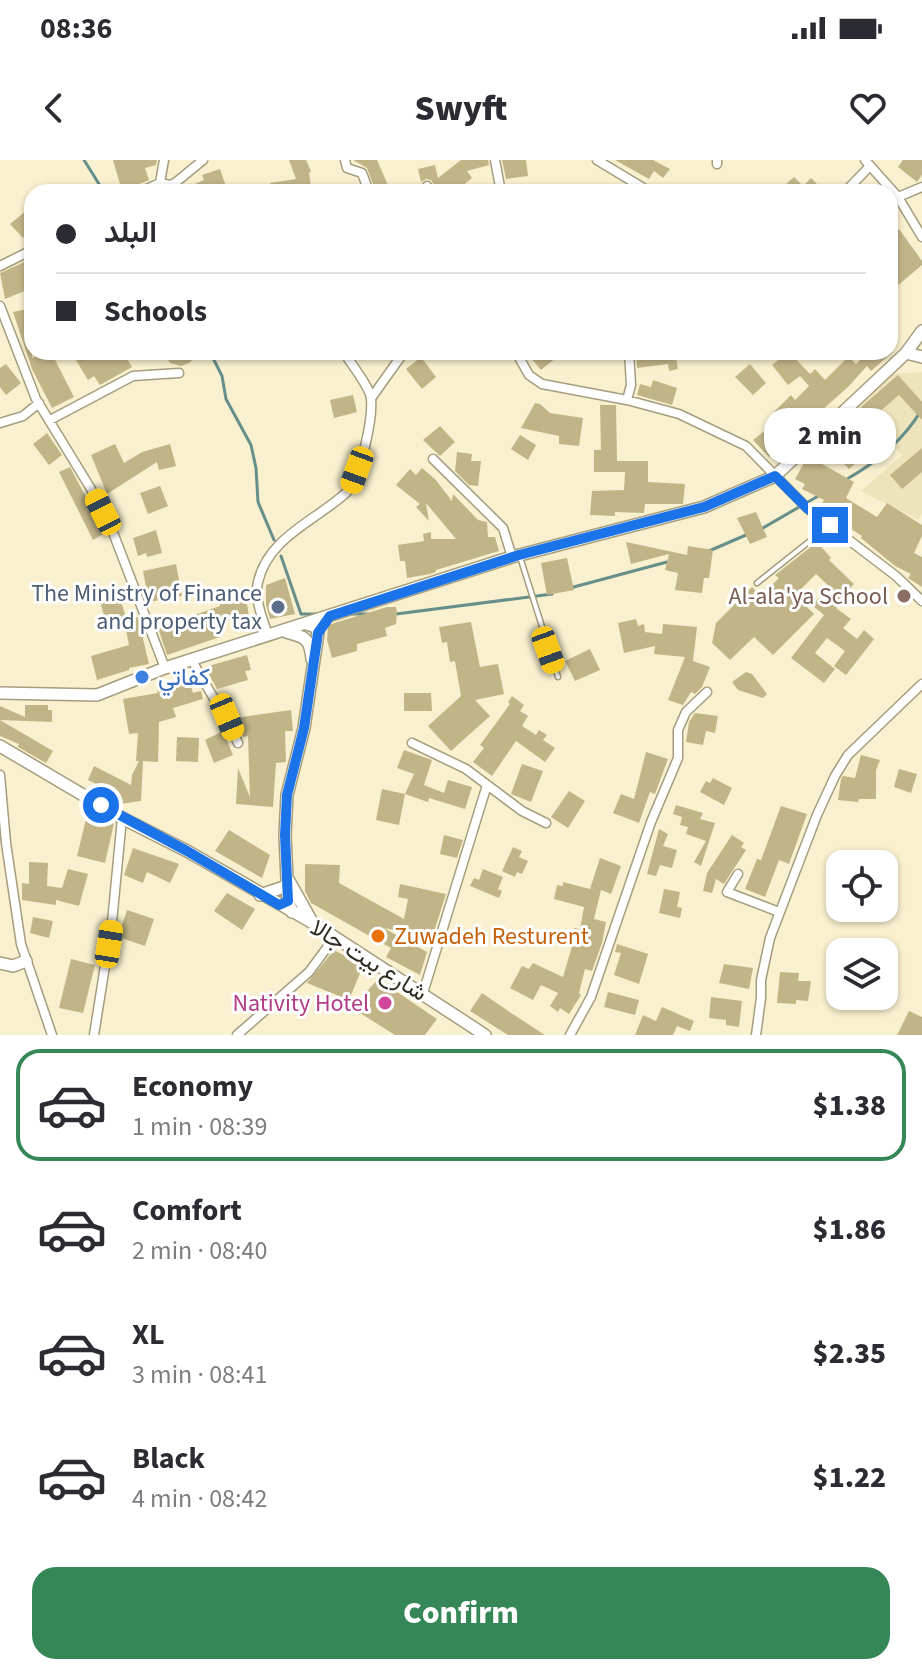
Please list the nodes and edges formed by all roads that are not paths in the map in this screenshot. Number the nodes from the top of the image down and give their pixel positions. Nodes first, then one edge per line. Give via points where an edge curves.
1 (164, 160) edge
2 (203, 160) edge
3 (345, 160) edge
4 (495, 160) edge
5 (597, 160) edge
6 (868, 163) edge
7 (160, 183) joint
8 (165, 184) edge
9 (172, 184) edge
10 (366, 184) edge
11 (500, 184) edge
12 (637, 184) edge
13 (851, 184) edge
14 (887, 184) edge
15 (922, 187) edge
16 (898, 197) joint
17 (922, 237) edge
18 (24, 254) edge
19 (0, 266) edge
20 (0, 306) edge
21 (922, 331) edge
22 (906, 353) junction
23 (922, 357) edge
24 (349, 360) edge
25 (398, 360) edge
26 (521, 360) edge
27 (629, 360) edge
28 (179, 373) dead end
29 (372, 397) junction
30 (627, 400) junction
31 (39, 403) junction
32 (50, 420) junction
33 (0, 423) edge
34 (433, 459) dead end
35 (775, 476) junction
36 (830, 525) junction
37 (515, 556) junction
38 (757, 583) dead end
39 (922, 601) edge
40 (330, 616) junction
41 (307, 624) junction
42 (284, 631) junction
43 (318, 633) junction
44 (268, 635) junction
45 (192, 660) junction
46 (165, 668) junction
47 (312, 675) junction
48 (558, 677) dead end
49 (922, 684) edge
50 (707, 692) dead end
51 (0, 693) edge
52 (238, 743) dead end
53 (412, 743) dead end
54 (0, 746) edge
55 (0, 775) edge
56 (487, 785) junction
57 (122, 818) junction
58 (546, 823) dead end
59 (738, 874) dead end
60 (289, 881) junction
61 (260, 895) junction
62 (286, 906) junction
63 (779, 912) junction
64 (313, 923) junction
65 (334, 938) junction
66 (26, 961) junction
67 (0, 963) edge
68 (423, 993) junction
69 (574, 1034) edge
70 (52, 1035) edge
71 (94, 1035) edge
72 (237, 1035) edge
73 (485, 1035) edge
74 (756, 1035) edge

1 - 7 street
2 - 9 street
3 - 10 street via 347,168 362,173
4 - 11 street
5 - 12 street
6 - 13 street
6 - 14 street
7 - 8 street
15 - 16 street
16 - 17 street
18 - 19 street
20 - 31 street
21 - 22 street
22 - 23 street
22 - 35 street
24 - 29 street
25 - 29 street
26 - 30 street via 542,384
27 - 30 street
28 - 32 street via 133,376
29 - 44 street via 364,450 350,490 292,532 271,554 258,582
30 - 35 street via 679,414 746,446
31 - 32 street
31 - 33 street via 23,416
32 - 46 street via 114,535
34 - 37 street via 503,528
35 - 36 street
35 - 37 street via 704,507
36 - 38 lane
36 - 39 street
37 - 40 street
37 - 48 lane via 525,569
40 - 41 street
40 - 43 street
41 - 42 street
41 - 43 street
42 - 44 street
42 - 47 street via 308,642
43 - 47 street
44 - 45 street
45 - 46 street
45 - 52 street
46 - 51 street via 97,695
47 - 60 street via 287,795
49 - 63 street via 848,755 817,815
50 - 69 street via 686,712 678,730 678,758
53 - 56 street
54 - 57 street, شارع بيت جالا
55 - 66 street
56 - 58 street
56 - 68 street
57 - 61 street, شارع بيت جالا
57 - 71 street
59 - 63 street via 727,892
60 - 61 street
60 - 62 street
60 - 64 street
61 - 62 street, شارع بيت جالا
62 - 64 street, شارع بيت جالا
63 - 74 street via 764,961
64 - 65 street, شارع بيت جالا
65 - 68 street, شارع بيت جالا
65 - 72 street via 309,972
66 - 67 street
66 - 70 street
68 - 73 street, شارع بيت جالا

